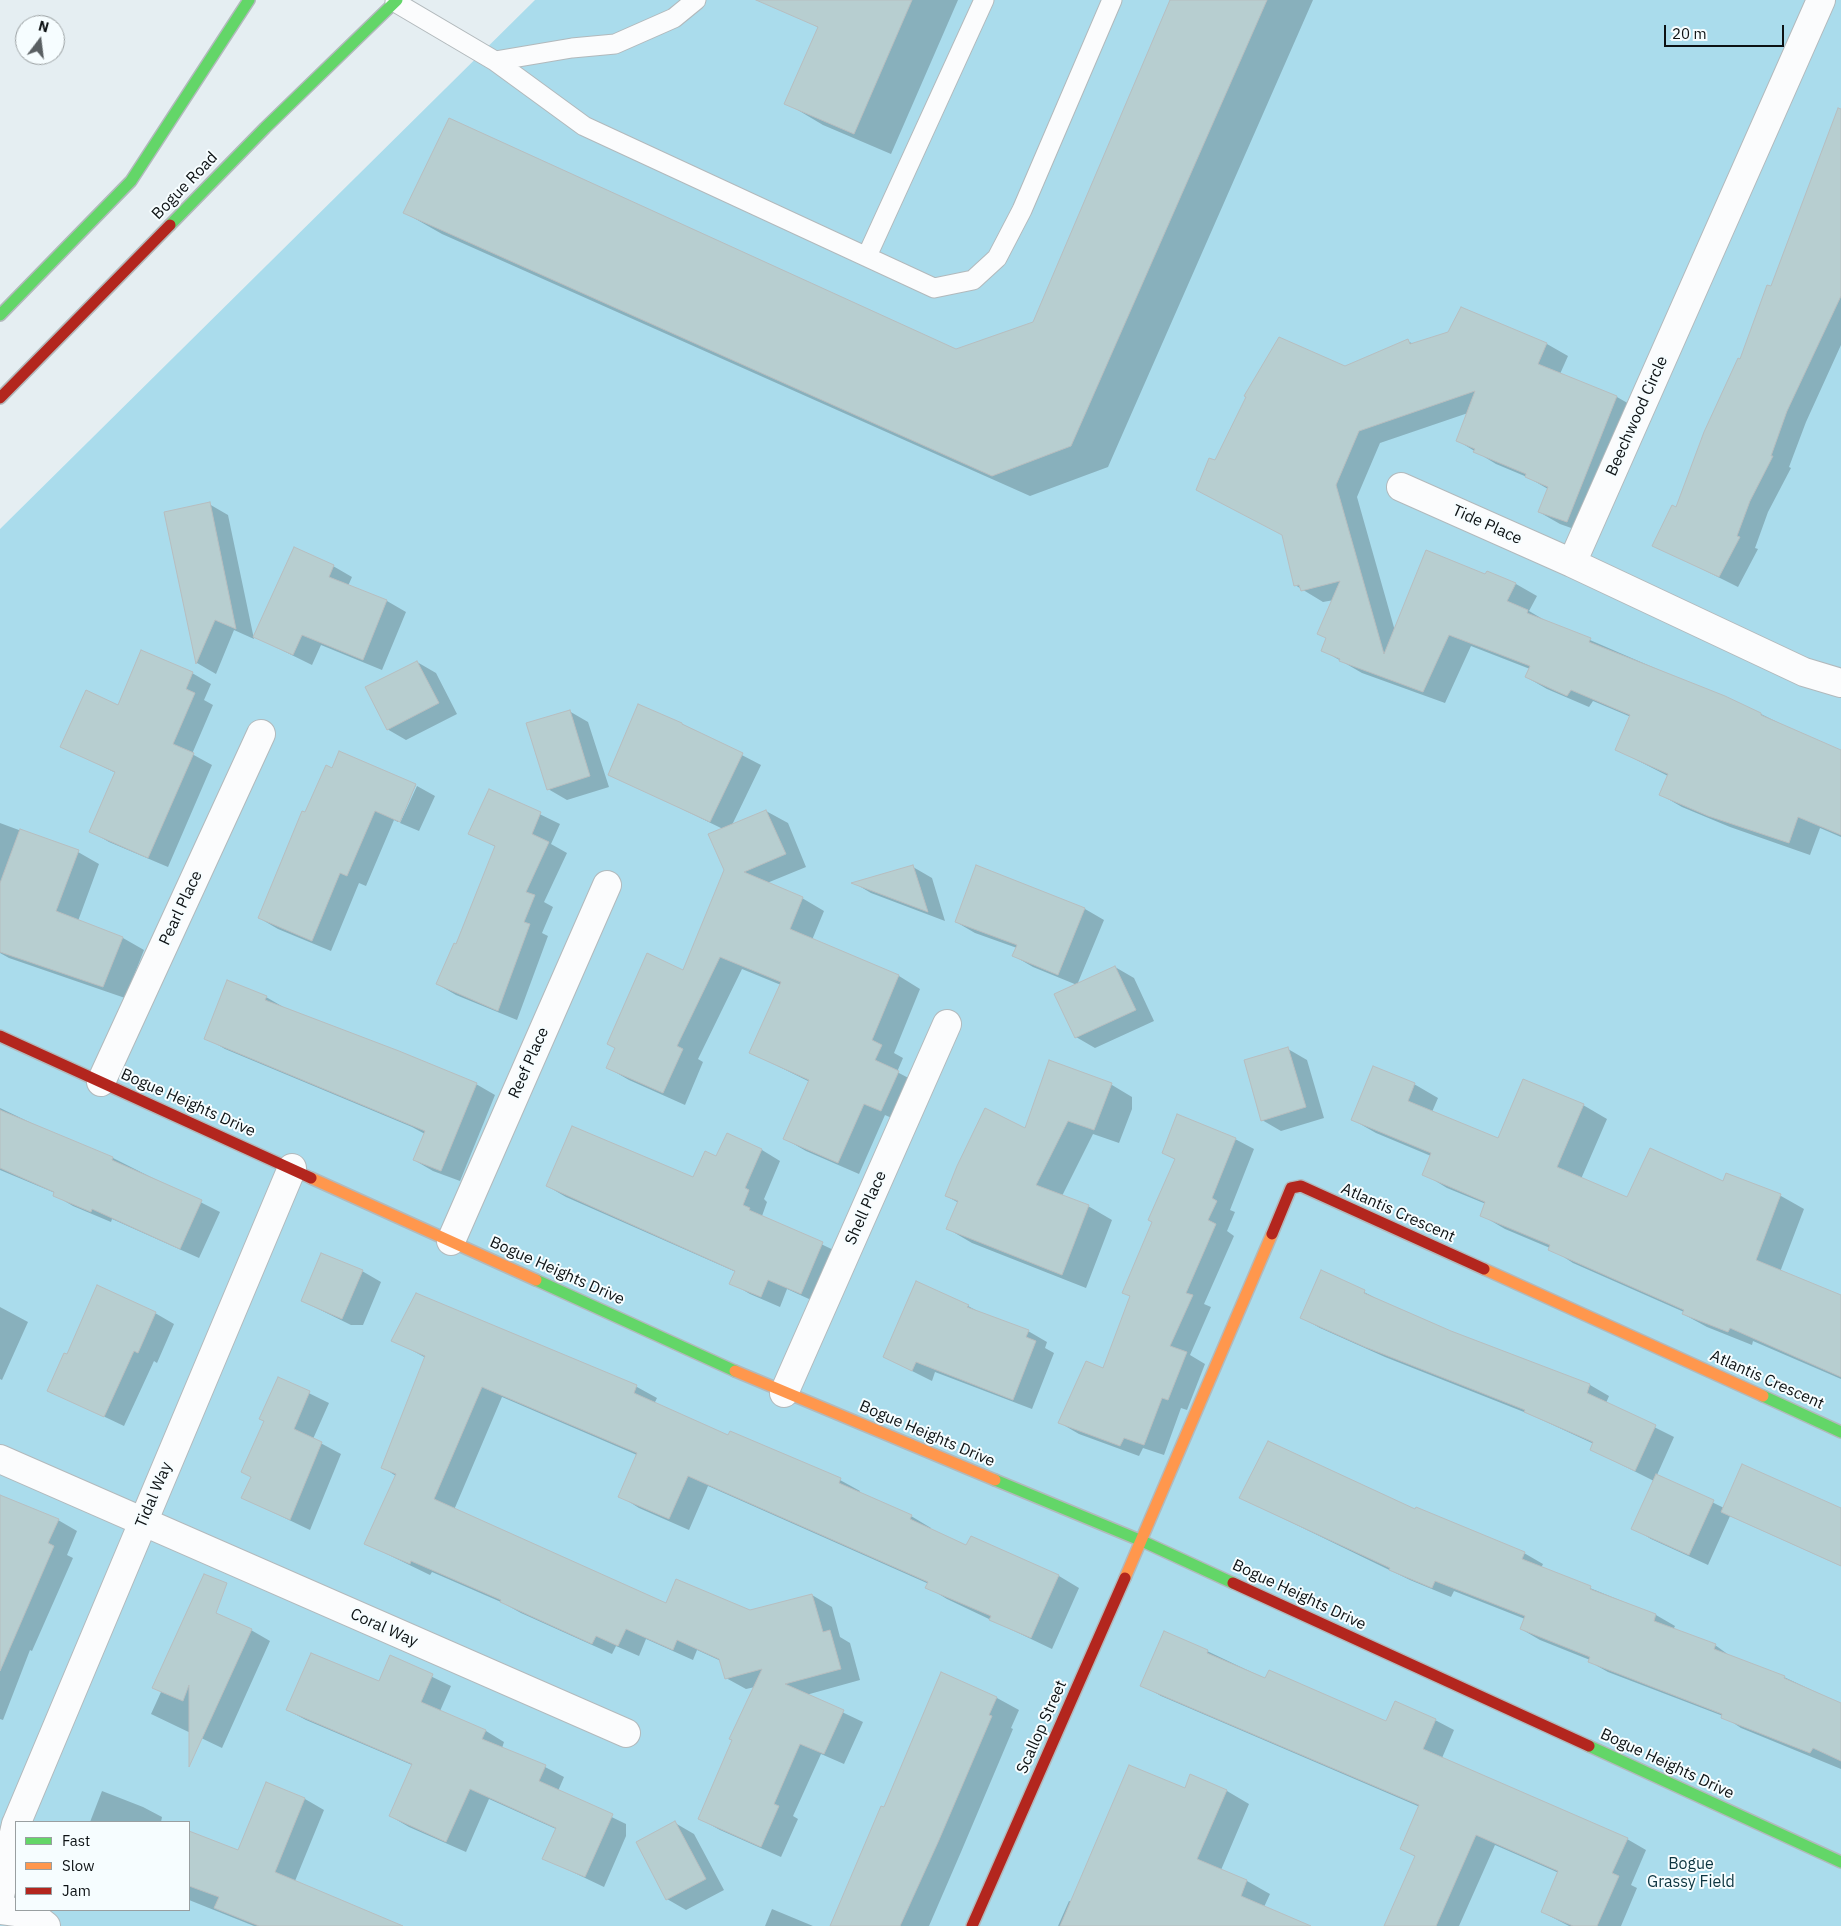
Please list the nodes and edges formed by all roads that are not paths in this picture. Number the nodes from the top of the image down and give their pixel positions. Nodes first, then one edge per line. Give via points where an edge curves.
1 (249, 0) edge
2 (696, 0) edge
3 (984, 0) edge
4 (1112, 0) edge
5 (1821, 0) edge
6 (396, 1) edge
7 (495, 61) junction
8 (867, 256) junction
9 (0, 315) edge
10 (0, 398) edge
11 (1401, 487) dead end
12 (1572, 563) junction
13 (1841, 683) edge
14 (261, 734) dead end
15 (607, 885) dead end
16 (947, 1024) dead end
17 (0, 1036) edge
18 (101, 1082) junction
19 (292, 1168) junction
20 (451, 1241) junction
21 (784, 1393) junction
22 (1841, 1432) edge
23 (0, 1459) edge
24 (143, 1523) junction
25 (1142, 1541) junction
26 (626, 1733) dead end
27 (18, 1821) edge
28 (15, 1832) edge
29 (1841, 1862) edge
30 (0, 1896) edge
31 (0, 1910) edge
32 (46, 1926) edge
33 (972, 1926) edge

1 - 9 street via 131,181
2 - 7 lane via 674,18 615,44
3 - 8 lane
4 - 8 lane via 1022,210 997,258 973,280 934,288
5 - 12 street, Beechwood Circle
6 - 7 lane
6 - 10 street, Bogue Road via 258,135
7 - 8 lane via 584,126
11 - 12 street, Tide Place
12 - 13 street via 1804,672
14 - 18 street, Pearl Place
15 - 20 street, Reef Place
16 - 21 street, Shell Place
17 - 18 street, Bogue Heights Drive
18 - 19 street, Bogue Heights Drive
19 - 20 street, Bogue Heights Drive
19 - 24 street, Tidal Way
20 - 21 street, Bogue Heights Drive
21 - 25 street, Bogue Heights Drive
22 - 25 street, Atlantis Crescent via 1296,1186 1291,1188
23 - 24 street, Coral Way
24 - 26 street, Coral Way
24 - 27 street, Tidal Way
25 - 29 street, Bogue Heights Drive
25 - 33 street, Scallop Street
28 - 30 street, Tidal Way
31 - 32 street via 31,1914

